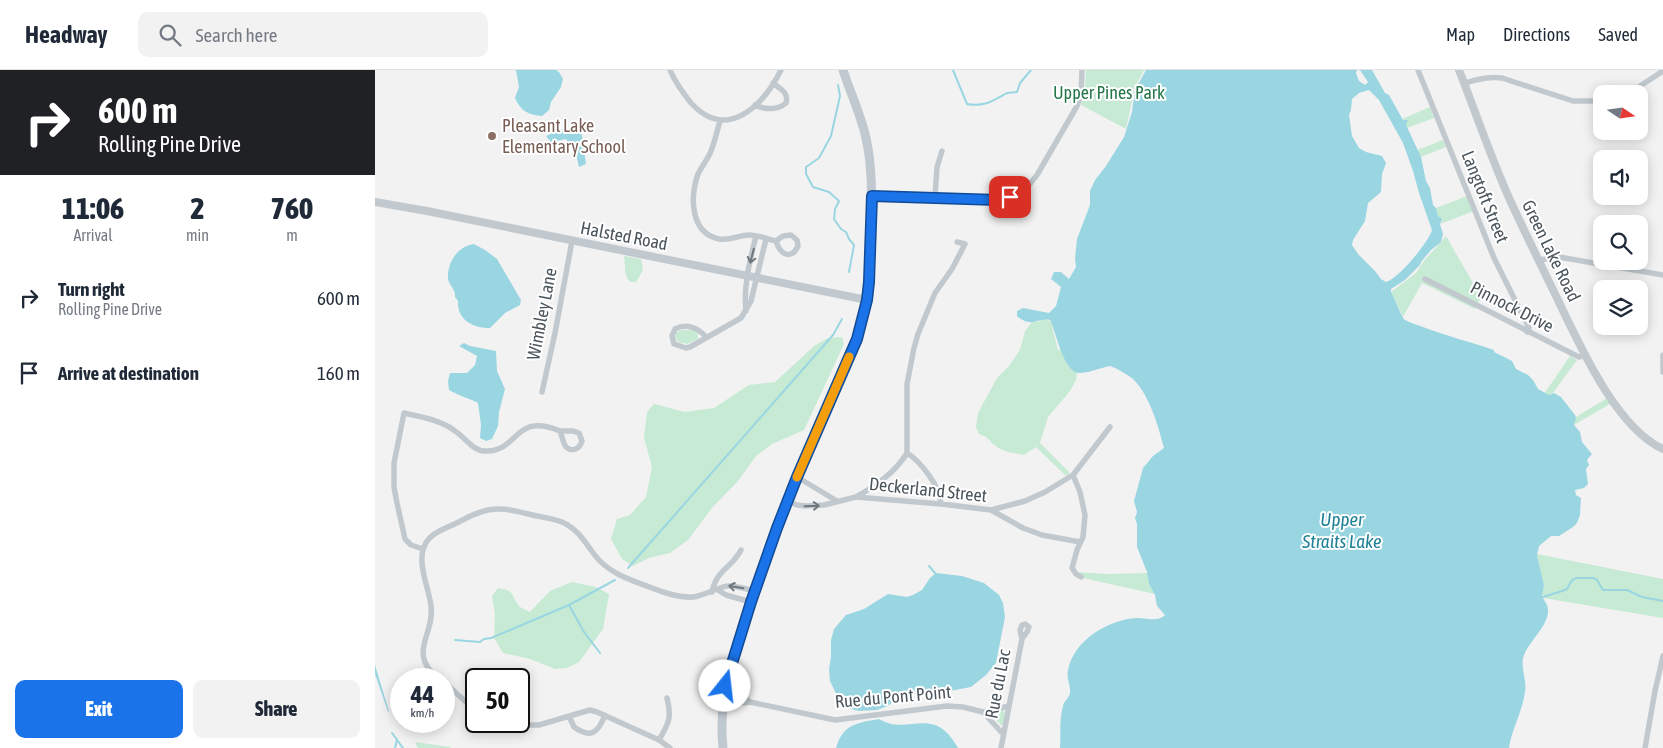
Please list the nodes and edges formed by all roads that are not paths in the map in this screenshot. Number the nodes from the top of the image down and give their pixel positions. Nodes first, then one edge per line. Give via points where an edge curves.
1 (671, 70) edge
2 (781, 70) edge
3 (843, 70) edge
4 (1082, 70) edge
5 (1417, 70) edge
6 (1459, 70) edge
7 (1663, 71) edge
8 (773, 83) junction
9 (1464, 83) junction
10 (1642, 85) edge
11 (1593, 101) edge
12 (755, 106) junction
13 (720, 121) junction
14 (942, 151) dead end
15 (872, 196) junction
16 (935, 197) junction
17 (375, 202) edge
18 (756, 236) junction
19 (766, 239) junction
20 (572, 241) junction
21 (776, 241) dead end
22 (957, 242) dead end
23 (1539, 260) junction
24 (748, 275) junction
25 (1663, 275) edge
26 (757, 277) junction
27 (1425, 279) dead end
28 (867, 300) junction
29 (746, 312) junction
30 (1527, 332) junction
31 (706, 337) junction
32 (1586, 355) junction
33 (1663, 355) edge
34 (1663, 372) edge
35 (541, 392) dead end
36 (1110, 427) dead end
37 (560, 431) dead end
38 (1663, 449) edge
39 (907, 453) junction
40 (1073, 475) junction
41 (797, 477) junction
42 (856, 497) junction
43 (787, 501) junction
44 (837, 501) junction
45 (941, 504) junction
46 (991, 510) junction
47 (1080, 542) junction
48 (423, 549) junction
49 (741, 550) dead end
50 (1081, 577) dead end
51 (715, 591) junction
52 (755, 591) junction
53 (751, 602) junction
54 (1022, 639) dead end
55 (1663, 656) edge
56 (429, 668) edge
57 (455, 692) edge
58 (723, 696) junction
59 (667, 698) dead end
60 (465, 701) edge
61 (1009, 706) junction
62 (983, 712) junction
63 (605, 715) junction
64 (569, 716) junction
65 (530, 725) edge
66 (1003, 734) junction
67 (659, 740) junction
68 (670, 748) edge
69 (723, 748) edge
70 (1001, 748) edge
71 (1645, 748) edge

1 - 13 street via 683,94 711,118
2 - 8 street
3 - 15 main road via 866,136
4 - 16 street via 1077,106 1037,175 1025,188 998,200
5 - 30 street, Langtoft Street via 1494,258 1529,328
6 - 9 street, Green Lake Road
7 - 10 street
8 - 12 street
8 - 12 street via 786,93 786,103 777,108
9 - 11 street via 1481,78 1502,78 1573,101
9 - 23 street, Green Lake Road via 1510,199
12 - 13 street via 737,118
13 - 18 street via 711,152 699,174 693,213 697,224 717,238 728,240
14 - 16 street via 937,167
15 - 16 street
15 - 28 main road
17 - 20 street, Halsted Road
18 - 19 street
18 -> 24 street
19 - 21 street
19 - 26 street
20 - 24 street, Halsted Road
20 - 35 street, Wimbley Lane
22 - 39 street via 965,244 935,293 914,348 907,384
23 - 25 street via 1559,257
23 - 32 street, Green Lake Road
24 - 26 street, Halsted Road
24 - 29 street
26 - 28 street, Halsted Road
26 - 29 street
27 - 30 street, Pinnock Drive
28 - 41 main road via 857,339
29 - 31 street via 732,324
30 - 32 street, Pinnock Drive via 1579,357
31 - 31 street via 697,328 685,327 675,329 672,336 674,344 686,348
32 - 38 street, Green Lake Road via 1615,406 1644,438
33 - 34 street
36 - 40 street
37 - 48 street via 539,425 529,426 499,449 486,451 475,449 445,424 404,412 394,463 395,487 405,539
39 - 42 street via 887,476
39 - 45 street via 919,462 931,479
40 - 46 street via 1025,501
40 - 47 street via 1085,515 1085,529
41 - 43 main road
41 - 44 street
42 - 44 street, Deckerland Street
42 - 45 street, Deckerland Street
43 -> 44 street, Deckerland Street via 806,506
43 - 52 main road
45 - 46 street, Deckerland Street
46 - 47 street, Deckerland Street via 1042,535
47 - 50 street via 1072,568
48 - 51 street via 435,533 482,511 509,510 564,522 574,528 600,561 625,578 683,597
48 - 56 street via 432,614 423,650
49 - 51 street via 734,562 717,576
52 -> 51 street via 727,586
51 - 53 street
52 - 53 main road
53 - 58 main road
54 - 61 street, Rue du Lac
55 - 71 street
57 - 60 street
58 - 62 street, Rue du Pont Point via 743,703 835,720 947,706 963,706
58 - 69 main road
59 - 67 street via 671,716
61 - 62 street, Rue du Pont Point
61 - 66 street, Rue du Lac
62 - 66 street, Rue du Lac
63 - 64 street via 590,710
63 - 64 street via 593,733 574,727
63 - 67 street
64 - 65 street
66 - 70 street, Rue du Lac
67 - 68 street

